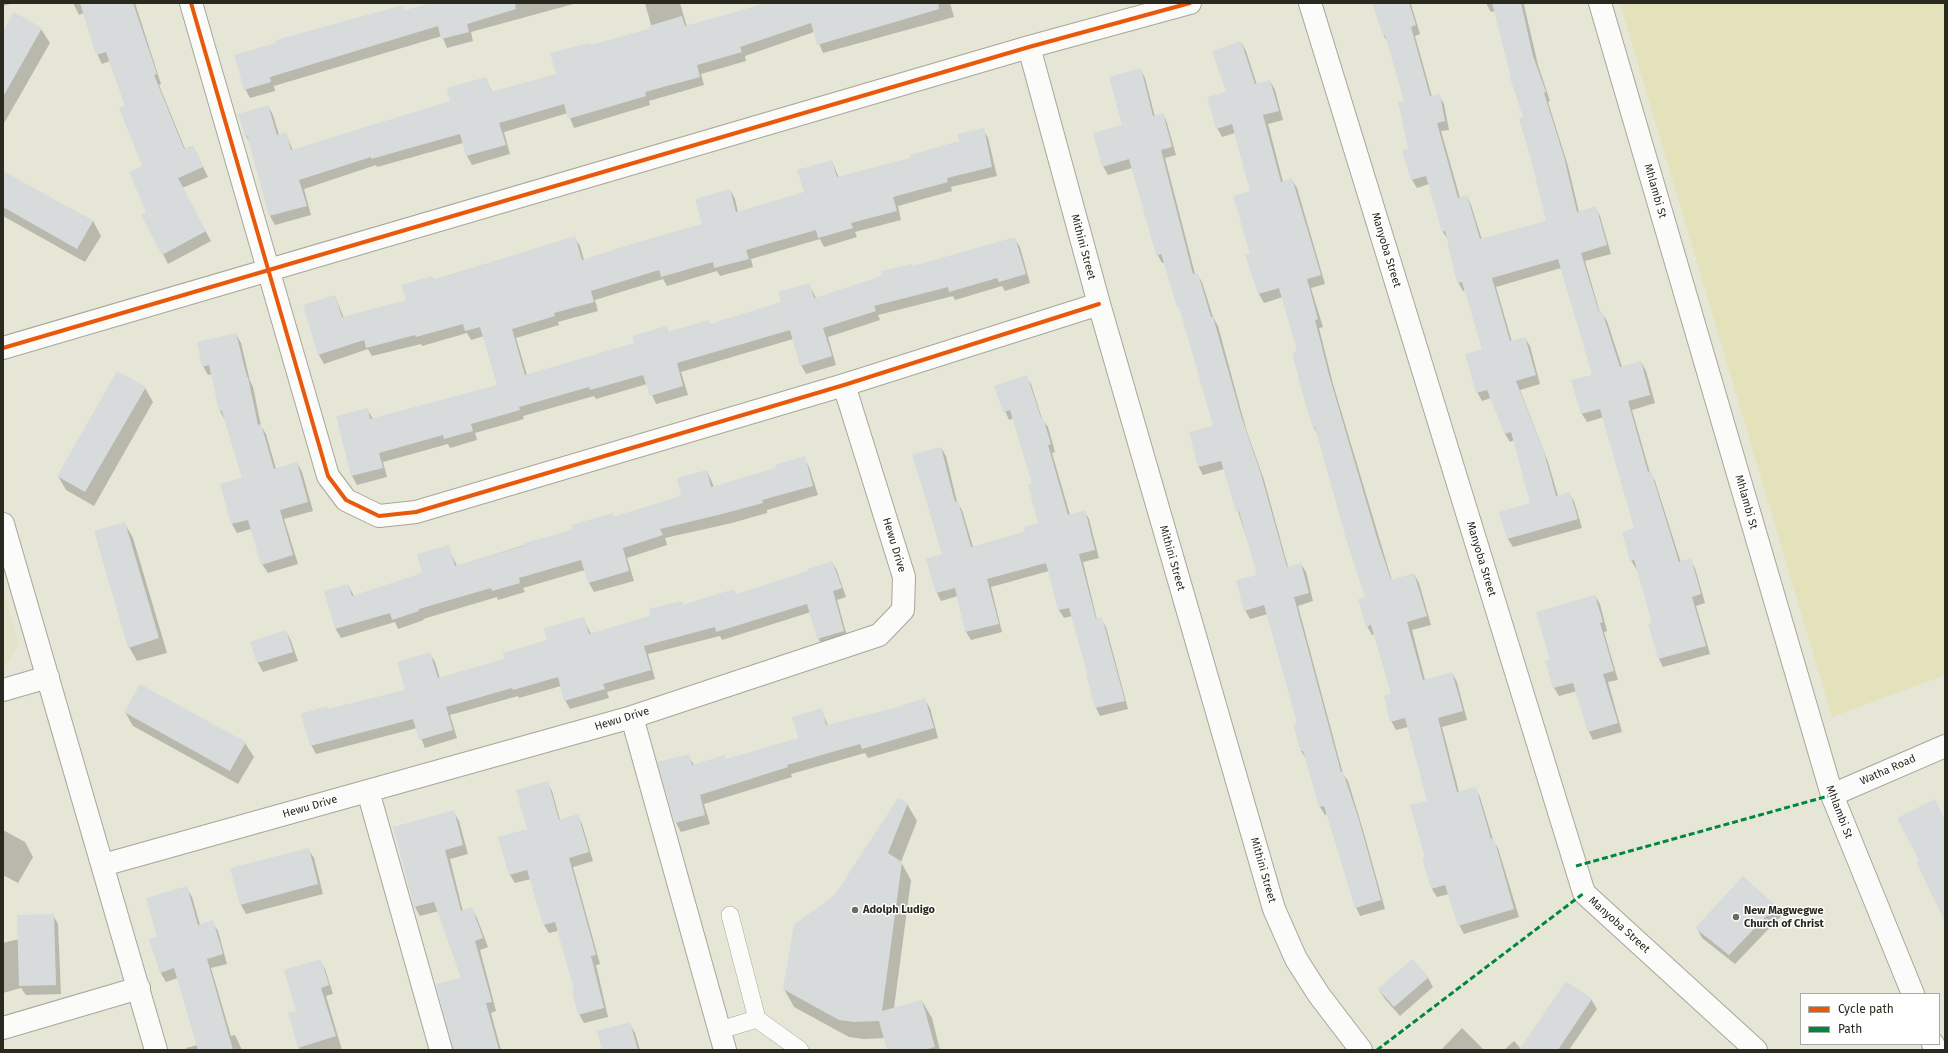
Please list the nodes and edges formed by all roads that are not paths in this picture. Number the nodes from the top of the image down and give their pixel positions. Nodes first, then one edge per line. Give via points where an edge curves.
1 (191, 3) edge
2 (1190, 3) edge
3 (1310, 3) edge
4 (1600, 3) edge
5 (1029, 47) junction
6 (268, 270) junction
7 (1098, 304) junction
8 (3, 348) edge
9 (844, 385) junction
10 (3, 524) edge
11 (48, 677) junction
12 (3, 690) edge
13 (632, 717) junction
14 (1945, 746) edge
15 (368, 791) junction
16 (1832, 795) junction
17 (103, 865) junction
18 (730, 915) dead end
19 (139, 988) junction
20 (1913, 993) edge
21 (757, 1019) junction
22 (3, 1028) edge
23 (722, 1040) edge
24 (156, 1050) edge
25 (441, 1050) edge
26 (800, 1050) edge
27 (1361, 1050) edge
28 (1756, 1050) edge

1 - 6 street
2 - 5 street
3 - 28 street, Manyoba Street via 1584,893
4 - 16 street, Mhlambi St
5 - 6 street
5 - 7 street, Mithini Street
6 - 8 street
6 - 9 street via 328,476 346,500 379,516 416,512
7 - 9 street
7 - 27 street, Mithini Street via 1274,909 1296,959 1319,995
9 - 13 street, Hewu Drive via 904,577 903,610 879,635
10 - 11 street
11 - 12 street
11 - 17 street
13 - 15 street, Hewu Drive
13 - 23 street
14 - 16 street, Watha Road
15 - 17 street, Hewu Drive
15 - 25 street
16 - 20 street, Mhlambi St
17 - 19 street
18 - 21 lane
19 - 22 street
19 - 24 street
21 - 23 lane
21 - 26 lane

